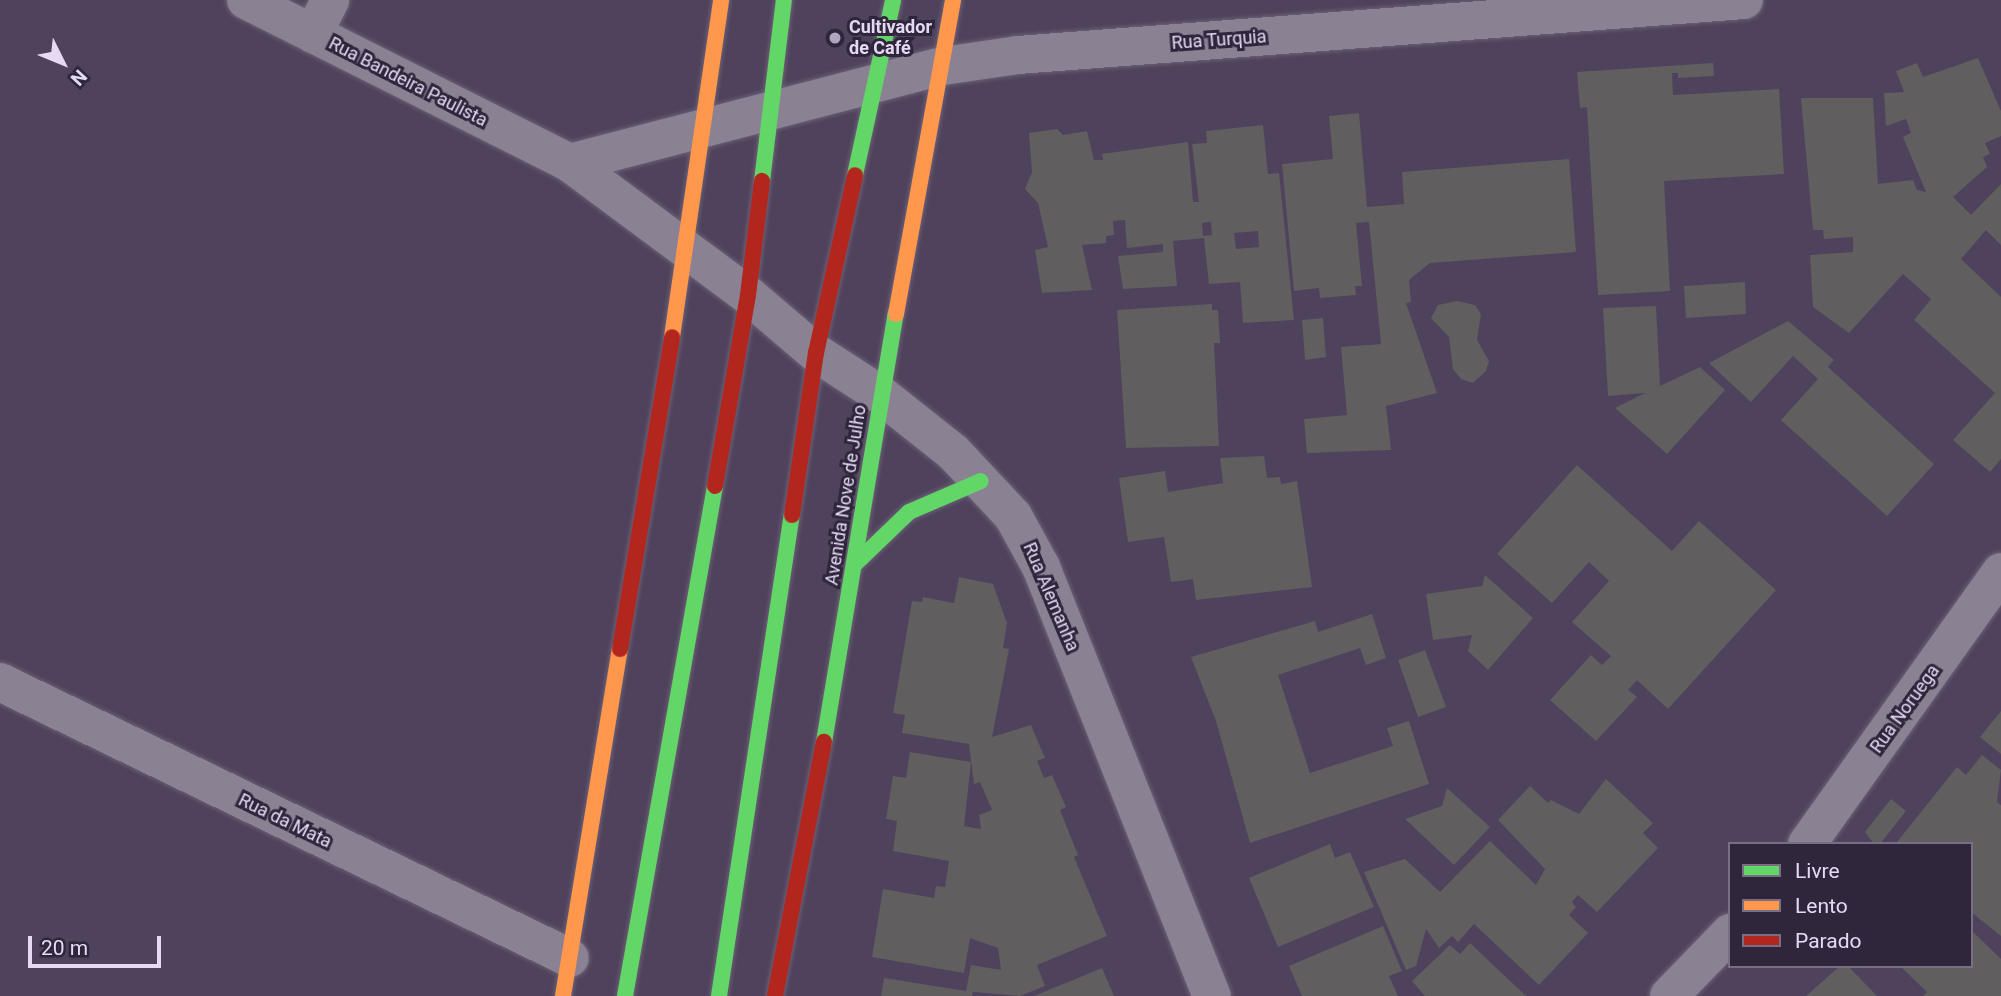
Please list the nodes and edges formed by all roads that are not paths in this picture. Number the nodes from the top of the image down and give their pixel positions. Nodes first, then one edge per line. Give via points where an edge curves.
1 (246, 0) edge
2 (330, 0) edge
3 (721, 0) edge
4 (785, 0) edge
5 (893, 0) edge
6 (953, 0) edge
7 (1744, 0) edge
8 (313, 34) junction
9 (943, 66) junction
10 (874, 86) junction
11 (771, 113) junction
12 (702, 129) junction
13 (570, 163) junction
14 (685, 249) junction
15 (748, 295) junction
16 (816, 354) junction
17 (881, 395) junction
18 (981, 481) junction
19 (855, 564) junction
20 (2001, 572) edge
21 (0, 682) edge
22 (1808, 842) edge
23 (1728, 935) edge
24 (570, 958) junction
25 (563, 996) edge
26 (625, 996) edge
27 (719, 996) edge
28 (775, 996) edge
29 (1212, 996) edge
30 (1669, 996) edge

1 - 8 street, Rua Bandeira Paulista
2 - 8 street
3 - 12 main road
4 - 11 main road
5 - 10 main road
6 - 9 main road, Avenida Nove de Julho
7 - 9 street, Rua Turquia via 1018,55
8 - 13 street, Rua Bandeira Paulista
9 - 10 street, Rua Turquia
9 - 17 main road, Avenida Nove de Julho
10 - 11 street, Rua Turquia
10 - 16 main road
11 - 12 street, Rua Turquia
11 - 15 main road
12 - 13 street
12 - 14 main road
13 - 14 street, Rua Bandeira Paulista
14 - 15 street, Rua Alemanha
14 - 24 main road
15 - 16 street, Rua Alemanha
15 - 26 main road
16 - 17 street, Rua Alemanha
16 - 27 main road
17 - 18 street, Rua Alemanha via 953,452
17 - 19 main road, Avenida Nove de Julho
18 - 19 main road via 909,512
18 - 29 street, Rua Alemanha via 1013,516 1041,567
19 - 28 main road, Avenida Nove de Julho
20 - 22 street, Rua Noruega
21 - 24 street, Rua da Mata
23 - 30 street
24 - 25 main road

